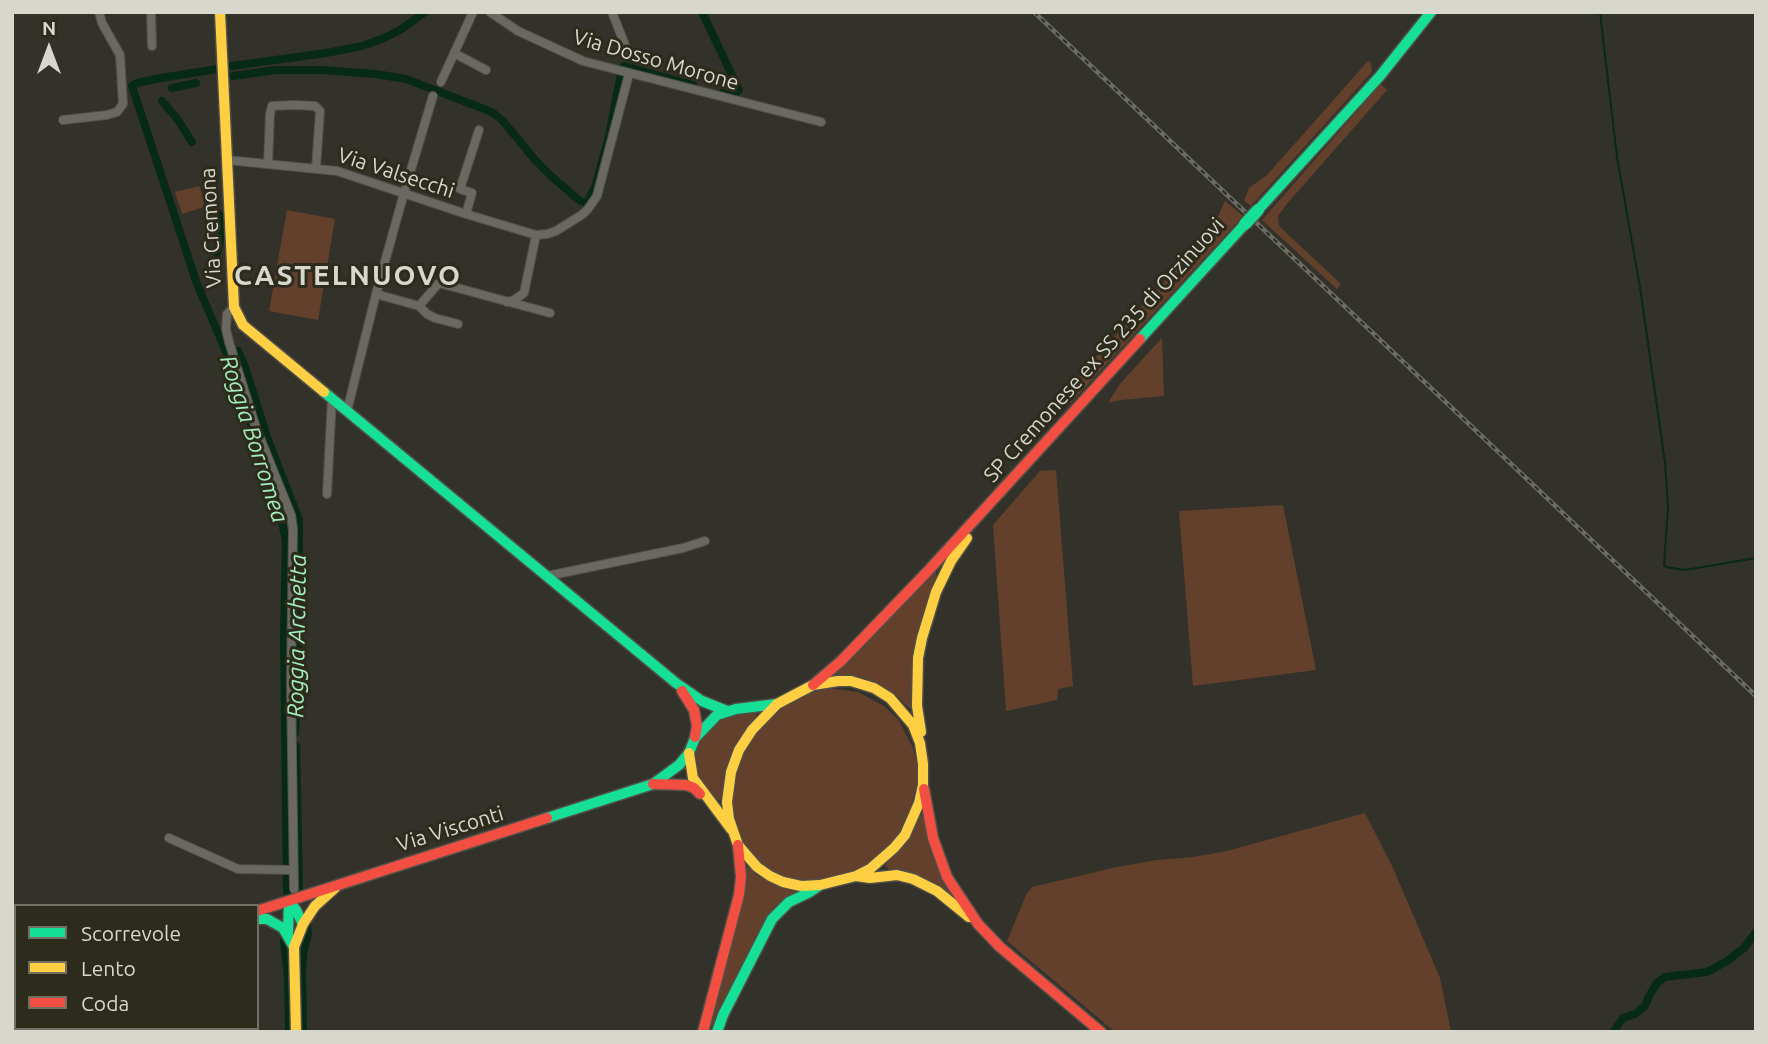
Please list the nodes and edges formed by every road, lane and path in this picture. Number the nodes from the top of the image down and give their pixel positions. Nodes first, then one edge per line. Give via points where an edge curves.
1 (99, 12) edge
2 (151, 12) edge
3 (220, 12) edge
4 (473, 12) edge
5 (490, 12) edge
6 (612, 12) edge
7 (1431, 12) edge
8 (501, 15) edge
9 (152, 46) dead end
10 (627, 51) dead end
11 (454, 53) junction
12 (486, 70) dead end
13 (624, 72) junction
14 (441, 82) dead end
15 (433, 96) dead end
16 (63, 120) dead end
17 (821, 122) dead end
18 (479, 130) dead end
19 (227, 160) junction
20 (268, 164) junction
21 (316, 168) junction
22 (404, 193) junction
23 (466, 214) junction
24 (536, 235) junction
25 (376, 294) junction
26 (506, 302) junction
27 (419, 306) junction
28 (234, 307) junction
29 (550, 313) dead end
30 (458, 324) dead end
31 (332, 398) junction
32 (347, 411) junction
33 (327, 494) dead end
34 (992, 502) junction
35 (705, 541) dead end
36 (547, 576) junction
37 (676, 683) junction
38 (813, 685) junction
39 (777, 704) junction
40 (727, 711) junction
41 (695, 738) junction
42 (920, 743) junction
43 (689, 754) junction
44 (653, 784) junction
45 (923, 785) junction
46 (710, 803) junction
47 (732, 830) junction
48 (169, 838) dead end
49 (738, 845) junction
50 (293, 870) junction
51 (856, 876) junction
52 (340, 884) junction
53 (820, 885) junction
54 (291, 895) junction
55 (259, 910) edge
56 (259, 919) edge
57 (303, 924) junction
58 (978, 924) junction
59 (288, 935) junction
60 (295, 947) junction
61 (296, 1032) edge
62 (702, 1032) edge
63 (717, 1032) edge
64 (1101, 1032) edge

1 - 16 street via 120,55 123,104 107,115
2 - 9 street
3 - 19 main road, Via Cremona
4 - 11 street
5 - 8 street, Via Dosso Morone
6 - 10 street
7 - 34 main road, SP Cremonese ex SS 235 di Orzinuovi, bridge via 1380,76
8 - 13 street, Via Dosso Morone via 518,31 562,52
11 - 12 street
11 - 14 street
13 - 17 street, Via Dosso Morone
13 - 24 street via 597,196 588,209 556,231
15 - 22 street
18 - 23 street, Via Valsecchi via 460,189 472,194
19 - 20 street, Via Valsecchi
19 - 28 main road, Via Cremona
20 - 21 street, Via Valsecchi
20 - 21 street, Via Valsecchi via 272,106 315,106 320,111
21 - 22 street, Via Valsecchi
22 - 23 street, Via Valsecchi
22 - 25 street
23 - 24 street, Via Valsecchi
24 - 26 street via 524,293
25 - 27 street
25 - 32 street
26 - 27 street via 439,284
26 - 29 street
27 - 30 street via 435,318
28 - 31 main road, Via Cremona via 243,325
28 - 50 street via 228,314 229,342 293,529
31 - 32 main road, Via Cremona
31 - 33 street
32 - 36 main road, Via Cremona
34 - 38 main road
34 - 42 main road via 951,561 929,613 918,658
35 - 36 street
36 - 37 main road, Via Cremona
37 - 40 main road, Via Cremona
37 - 41 main road, Via Cremona via 694,710
38 - 39 main road
38 - 42 main road via 851,681 874,688 907,715
39 - 40 main road
39 - 47 main road via 739,750 727,802
40 - 41 main road via 710,720
41 - 43 main road
42 - 45 main road
43 - 44 main road
43 - 46 main road via 693,778
44 - 46 main road via 685,785
44 - 52 main road, Via Visconti
45 - 51 main road via 905,835 870,869
45 - 58 main road via 947,877
46 - 47 main road
47 - 49 main road
48 - 50 street via 239,869
49 - 53 main road via 770,876 801,886
49 - 62 main road via 739,895
50 - 54 street
51 - 53 main road
51 - 58 main road via 913,879 937,891
52 - 54 main road, Via Visconti
52 - 57 main road
53 - 63 main road via 789,902 772,919
54 - 55 main road, Via Visconti
54 - 57 main road
54 - 59 main road
56 - 59 main road via 276,923
57 - 60 main road
58 - 64 main road
59 - 60 main road
60 - 61 main road

